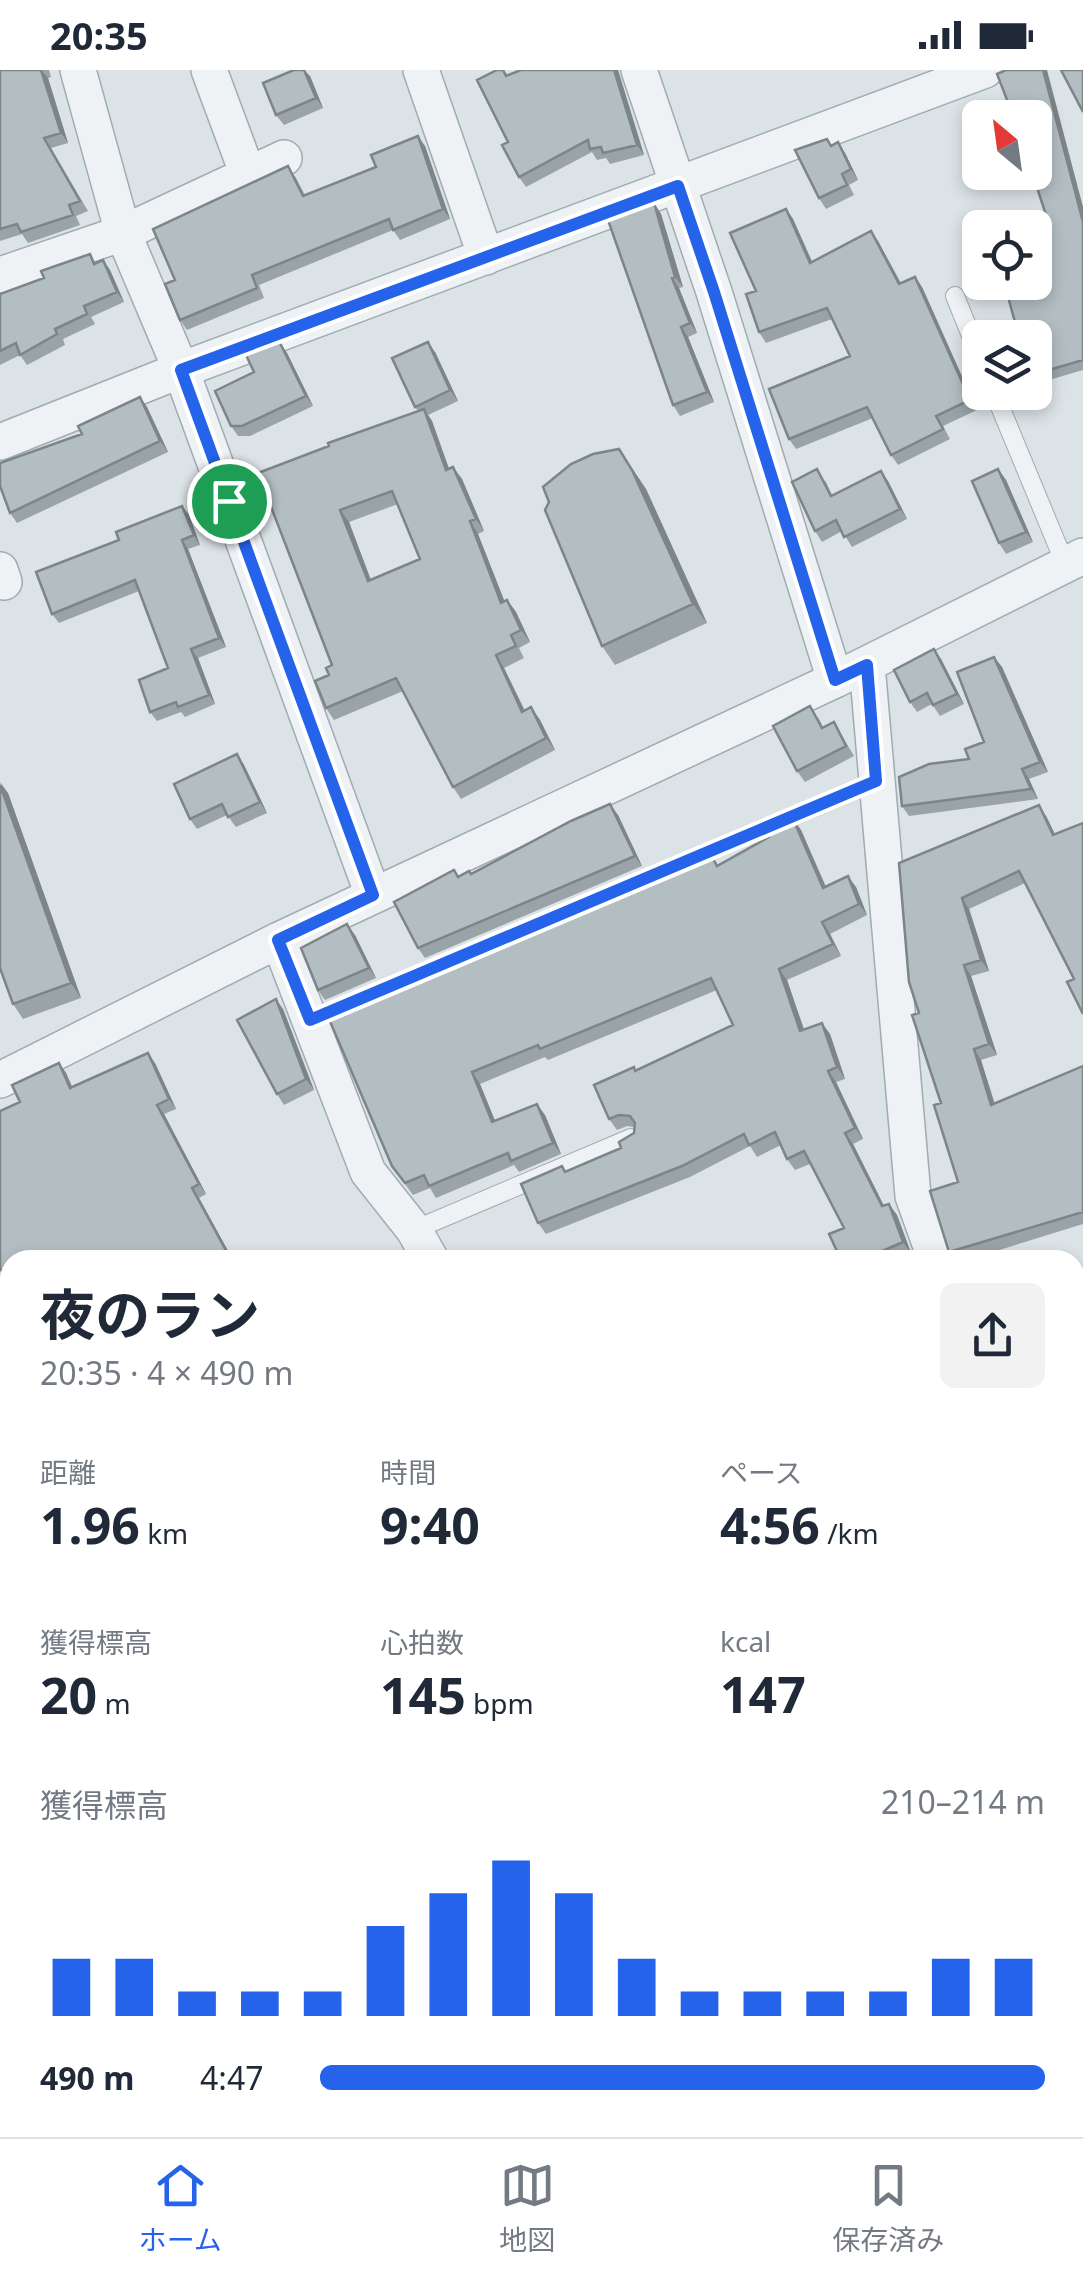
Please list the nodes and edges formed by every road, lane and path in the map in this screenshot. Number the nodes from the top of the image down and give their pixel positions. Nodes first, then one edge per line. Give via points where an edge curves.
1 (78, 70) edge
2 (210, 70) edge
3 (639, 70) edge
4 (979, 71) edge
5 (429, 72) edge
6 (284, 158) dead end
7 (248, 175) junction
8 (678, 186) junction
9 (123, 233) junction
10 (486, 257) junction
11 (0, 275) edge
12 (954, 296) dead end
13 (964, 320) edge
14 (181, 370) junction
15 (1002, 410) edge
16 (0, 442) edge
17 (1074, 562) edge
18 (867, 665) junction
19 (835, 680) junction
20 (876, 781) junction
21 (373, 895) junction
22 (602, 897) edge
23 (278, 940) junction
24 (456, 958) edge
25 (346, 1005) edge
26 (0, 1080) edge
27 (631, 1138) edge
28 (422, 1245) edge
29 (933, 1250) edge

1 - 9 street
2 - 7 street
3 - 8 street
4 - 8 street
5 - 10 street
6 - 7 street
7 - 9 street
8 - 10 street
8 - 19 street
9 - 11 street
9 - 14 street
10 - 14 street
12 - 13 lane
14 - 16 street
14 - 21 street
15 - 17 lane
17 - 18 street
18 - 19 street
18 - 20 street
19 - 21 street
20 - 22 lane
20 - 29 street via 914,1196
21 - 23 street
23 - 26 street
23 - 28 street via 319,1016 368,1172
24 - 25 lane
27 - 28 lane

